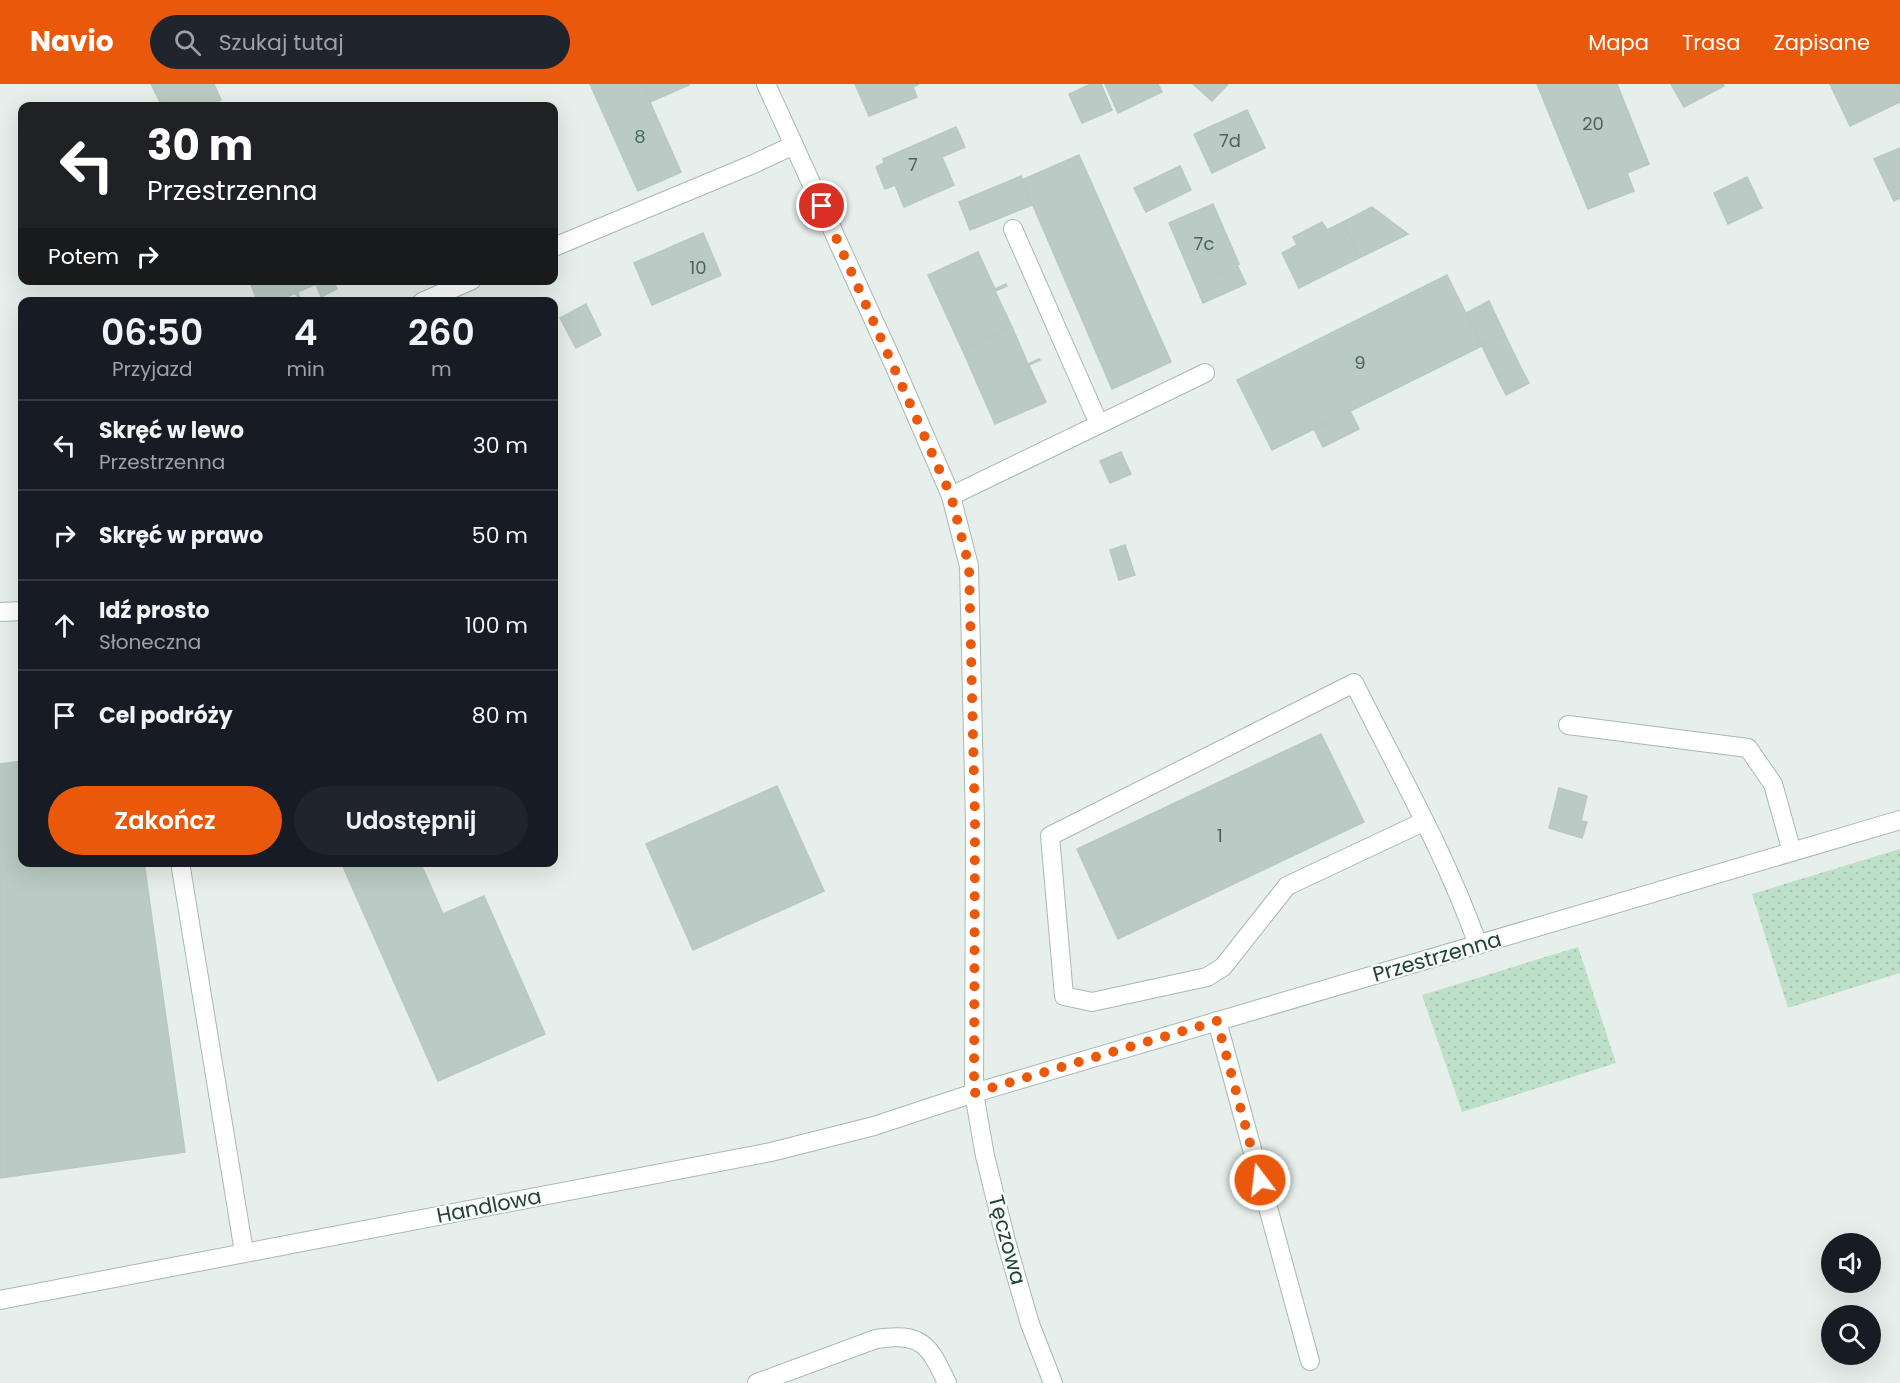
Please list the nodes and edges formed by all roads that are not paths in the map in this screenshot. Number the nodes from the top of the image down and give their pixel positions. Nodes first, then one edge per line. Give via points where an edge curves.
1 (766, 84) edge
2 (794, 145) junction
3 (1013, 229) dead end
4 (558, 245) edge
5 (461, 285) edge
6 (433, 297) edge
7 (1205, 373) dead end
8 (1099, 424) junction
9 (951, 496) junction
10 (18, 611) edge
11 (0, 612) edge
12 (1568, 725) dead end
13 (1900, 820) edge
14 (1423, 822) junction
15 (1792, 852) junction
16 (181, 867) edge
17 (1478, 945) junction
18 (1217, 1021) junction
19 (974, 1093) junction
20 (244, 1252) junction
21 (0, 1300) edge
22 (1310, 1362) dead end
23 (757, 1383) edge
24 (948, 1383) edge
25 (1053, 1383) edge

1 - 2 street, Tęczowa
2 - 4 street
2 - 9 street, Tęczowa
3 - 8 street
5 - 6 street
7 - 8 street
8 - 9 street
9 - 19 street, Tęczowa via 969,566 975,822
10 - 11 street
12 - 15 street via 1748,748 1773,784
13 - 15 street, Przestrzenna
14 - 14 street via 1354,683 1050,836 1064,996 1092,1002 1207,977 1223,967 1287,886
14 - 17 street via 1462,900
15 - 17 street, Przestrzenna
16 - 20 street
17 - 18 street, Przestrzenna
18 - 19 street, Przestrzenna
18 - 22 street
19 - 20 street, Handlowa via 874,1126 771,1152
19 - 25 street, Tęczowa via 1006,1241 1030,1324
20 - 21 street, Handlowa
23 - 24 street via 876,1339 894,1336 913,1338 928,1348

